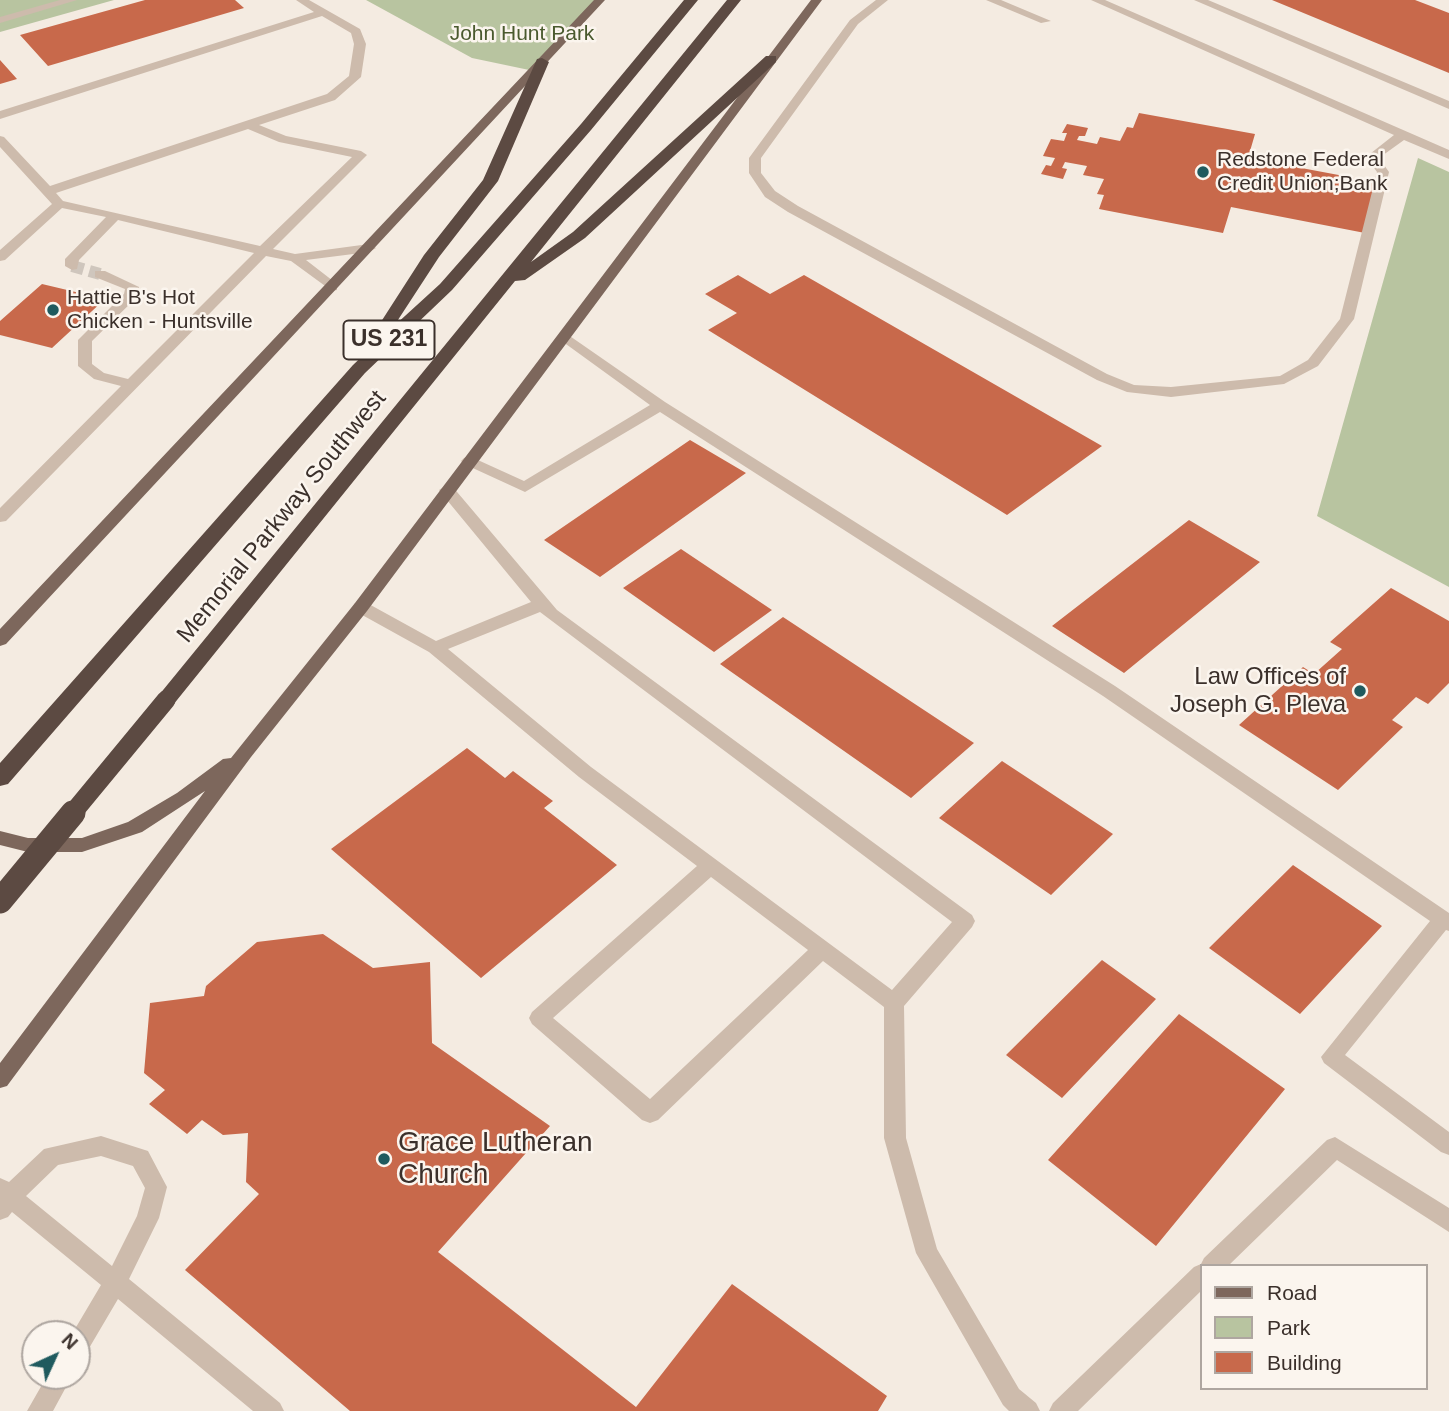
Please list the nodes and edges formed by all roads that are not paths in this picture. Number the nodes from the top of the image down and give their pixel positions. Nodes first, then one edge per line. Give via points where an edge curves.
1 (72, 0) edge
2 (301, 0) edge
3 (600, 0) edge
4 (691, 0) edge
5 (734, 0) edge
6 (817, 0) edge
7 (883, 0) edge
8 (991, 0) edge
9 (1096, 0) edge
10 (1199, 0) edge
11 (324, 12) junction
12 (0, 20) edge
13 (1045, 21) dead end
14 (771, 59) junction
15 (542, 62) junction
16 (1449, 105) edge
17 (0, 115) edge
18 (247, 124) junction
19 (1402, 135) junction
20 (0, 140) edge
21 (1449, 155) edge
22 (48, 191) junction
23 (59, 204) junction
24 (115, 215) junction
25 (369, 248) junction
26 (263, 251) junction
27 (0, 257) edge
28 (295, 258) junction
29 (72, 266) dead end
30 (100, 274) tunnel mouth
31 (332, 287) junction
32 (497, 293) junction
33 (564, 337) junction
34 (359, 369) junction
35 (132, 384) junction
36 (660, 405) junction
37 (469, 461) junction
38 (447, 490) junction
39 (0, 517) edge
40 (542, 604) junction
41 (361, 607) junction
42 (0, 640) edge
43 (435, 648) junction
44 (245, 752) junction
45 (0, 778) edge
46 (0, 838) edge
47 (711, 865) junction
48 (0, 901) edge
49 (1446, 921) edge
50 (822, 949) junction
51 (894, 1003) junction
52 (0, 1079) edge
53 (1449, 1145) edge
54 (3, 1198) edge
55 (1449, 1221) edge
56 (1214, 1264) edge
57 (1200, 1277) edge
58 (116, 1282) junction
59 (91, 1324) edge
60 (52, 1390) edge
61 (39, 1411) edge
62 (272, 1411) edge
63 (1028, 1411) edge
64 (1061, 1411) edge

1 - 12 street
2 - 11 street
3 - 15 main road
4 - 34 highway, Memorial Parkway Southwest / US 231 via 446,286
5 - 32 highway, Memorial Parkway Southwest / US 231
6 - 14 main road
7 - 19 street via 854,22 755,158 755,173 771,194 793,209 1132,389 1171,392 1284,380 1313,363 1347,319 1383,172 1372,156
8 - 13 street
9 - 19 street
10 - 16 street
11 - 17 street
11 - 18 street via 356,30 360,44 355,77 331,97
14 - 32 highway via 579,235
14 - 33 main road
15 - 25 main road
15 - 34 highway via 490,181 432,255
18 - 22 street
18 - 26 street via 283,139 361,155
19 - 21 street
20 - 22 street
22 - 23 street
23 - 24 street
23 - 27 street
24 - 26 street
24 - 29 street via 72,259
25 - 28 street
25 - 31 main road
26 - 28 street
26 - 35 street
28 - 31 street
30 - 35 street via 132,287 131,295 85,340 85,366 99,376
31 - 42 main road
32 - 48 highway, Memorial Parkway Southwest / US 231, bridge
33 - 36 street
33 - 37 main road
34 - 45 highway, Memorial Parkway Southwest / US 231
35 - 39 street
36 - 37 street via 525,487
36 - 49 street via 1109,691
37 - 38 main road
38 - 40 street
38 - 41 main road
40 - 43 street
40 - 51 street via 965,921
41 - 43 street
41 - 44 main road
43 - 47 street via 585,772
44 - 46 main road via 135,827 82,845 28,845
44 - 52 main road
47 - 50 street
47 - 50 street via 538,1018 650,1113
49 - 53 street via 1331,1057
50 - 51 street
51 - 63 street via 895,1138 927,1253 1011,1397
54 - 58 street
54 - 58 street via 52,1156 101,1146 139,1158 156,1187 148,1218
55 - 56 street via 1335,1147
57 - 64 street
58 - 59 street
58 - 62 street
60 - 61 street

